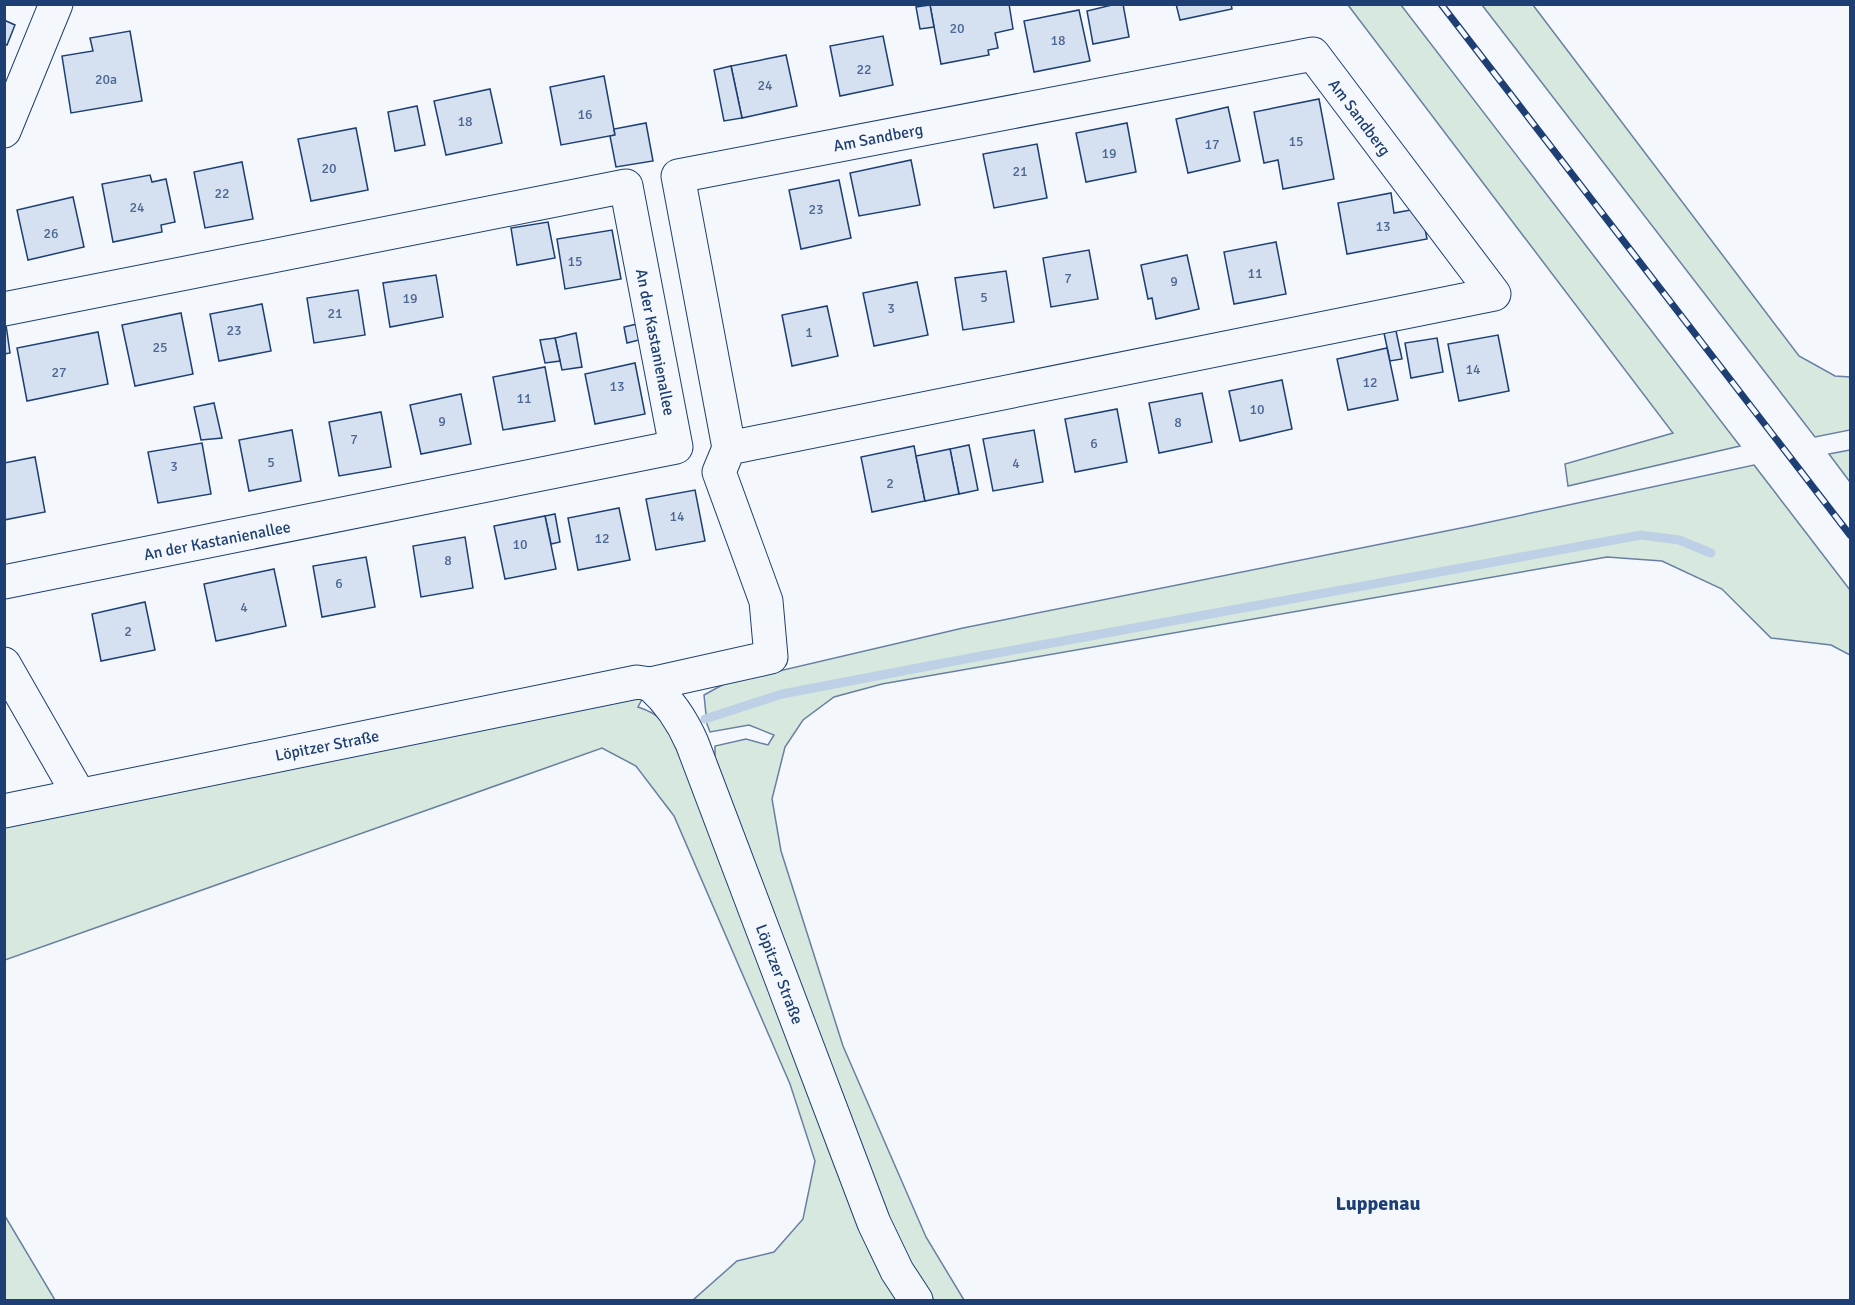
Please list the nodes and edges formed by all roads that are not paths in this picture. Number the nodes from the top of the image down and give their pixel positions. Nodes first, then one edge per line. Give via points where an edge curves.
1 (56, 4) edge
2 (4, 131) edge
3 (678, 176) junction
4 (626, 186) junction
5 (4, 309) edge
6 (674, 439) junction
7 (727, 439) junction
8 (4, 582) edge
9 (4, 664) edge
10 (650, 684) junction
11 (79, 795) junction
12 (4, 811) edge
13 (916, 1300) edge

1 - 2 street
3 - 4 street
3 - 7 street
3 - 7 street, Am Sandberg via 1313,54 1494,294
4 - 5 street
4 - 6 street, An der Kastanienallee
6 - 7 street
6 - 8 street, An der Kastanienallee via 676,447
7 - 10 street, Löpitzer Straße via 719,472 766,601 771,657
9 - 11 street
10 - 11 street, Löpitzer Straße via 637,682
10 - 13 street, Löpitzer Straße via 665,697 692,743 874,1223
11 - 12 street, Löpitzer Straße

